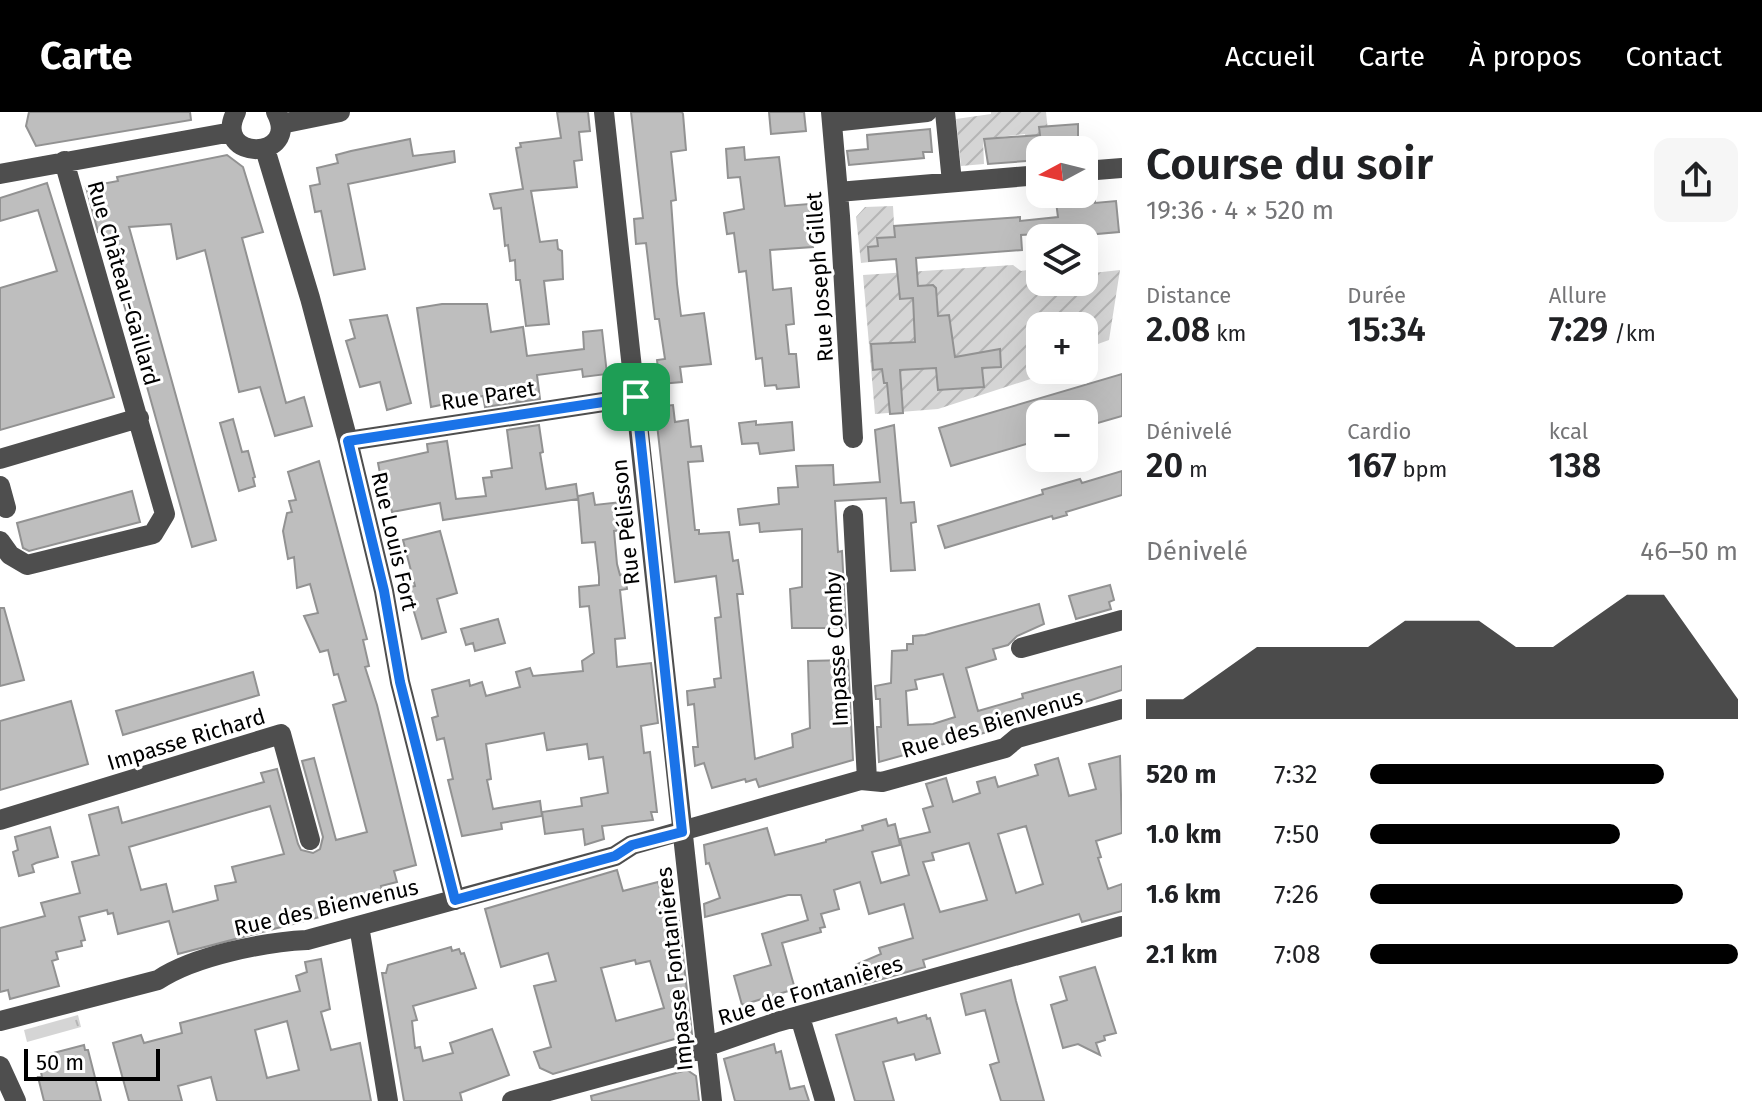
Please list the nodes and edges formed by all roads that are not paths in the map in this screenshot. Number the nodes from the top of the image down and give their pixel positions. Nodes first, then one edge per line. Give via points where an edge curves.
1 (340, 112) edge
2 (604, 112) edge
3 (927, 112) edge
4 (945, 112) edge
5 (831, 117) edge
6 (278, 118) edge
7 (234, 122) edge
8 (265, 149) junction
9 (64, 161) junction
10 (1122, 168) edge
11 (1098, 170) edge
12 (0, 174) edge
13 (1026, 176) edge
14 (952, 182) junction
15 (838, 192) junction
16 (636, 397) junction
17 (139, 418) junction
18 (853, 438) dead end
19 (348, 441) junction
20 (0, 459) edge
21 (0, 486) edge
22 (6, 508) dead end
23 (853, 515) dead end
24 (0, 541) edge
25 (1122, 620) edge
26 (1021, 648) dead end
27 (1122, 709) edge
28 (867, 780) junction
29 (0, 820) edge
30 (682, 832) junction
31 (310, 840) dead end
32 (455, 900) junction
33 (359, 926) junction
34 (1122, 926) edge
35 (800, 1017) junction
36 (0, 1021) edge
37 (708, 1047) junction
38 (0, 1066) edge
39 (536, 1098) edge
40 (16, 1101) edge
41 (388, 1101) edge
42 (512, 1101) edge
43 (712, 1101) edge
44 (825, 1101) edge

1 - 6 street
2 - 16 street, Rue Pélisson
3 - 5 street
4 - 14 street
5 - 15 street, Rue Joseph Gillet
6 - 8 street via 275,142
7 - 8 street via 241,146
7 - 9 street, Rue Château-Gaillard
8 - 19 street, Rue Louis Fort
9 - 12 street, Rue Château-Gaillard
9 - 17 street, Rue Château-Gaillard
10 - 11 street
13 - 14 street
14 - 15 street
15 - 18 street, Rue Joseph Gillet
16 - 19 street, Rue Paret
16 - 30 street, Rue Pélisson
17 - 20 street
17 - 24 street, Rue Château-Gaillard via 165,514 153,534 27,565
19 - 32 street, Rue Louis Fort via 400,682
21 - 22 street
23 - 28 street, Impasse Comby
25 - 26 street
27 - 28 street, Rue des Bienvenus via 1017,738 1005,748 882,782
28 - 30 street, Rue des Bienvenus
29 - 31 street, Impasse Richard via 281,734
30 - 32 street, Rue des Bienvenus
30 - 37 street, Impasse Fontanières
32 - 33 street, Rue des Bienvenus
33 - 36 street, Rue des Bienvenus via 205,960 158,980
33 - 41 street
34 - 35 street, Rue de Fontanières
35 - 37 street, Rue de Fontanières
35 - 44 street
37 - 39 street, Rue de Fontanières
37 - 43 street, Impasse Fontanières
38 - 40 street
39 - 42 street, Rue de Fontanières

